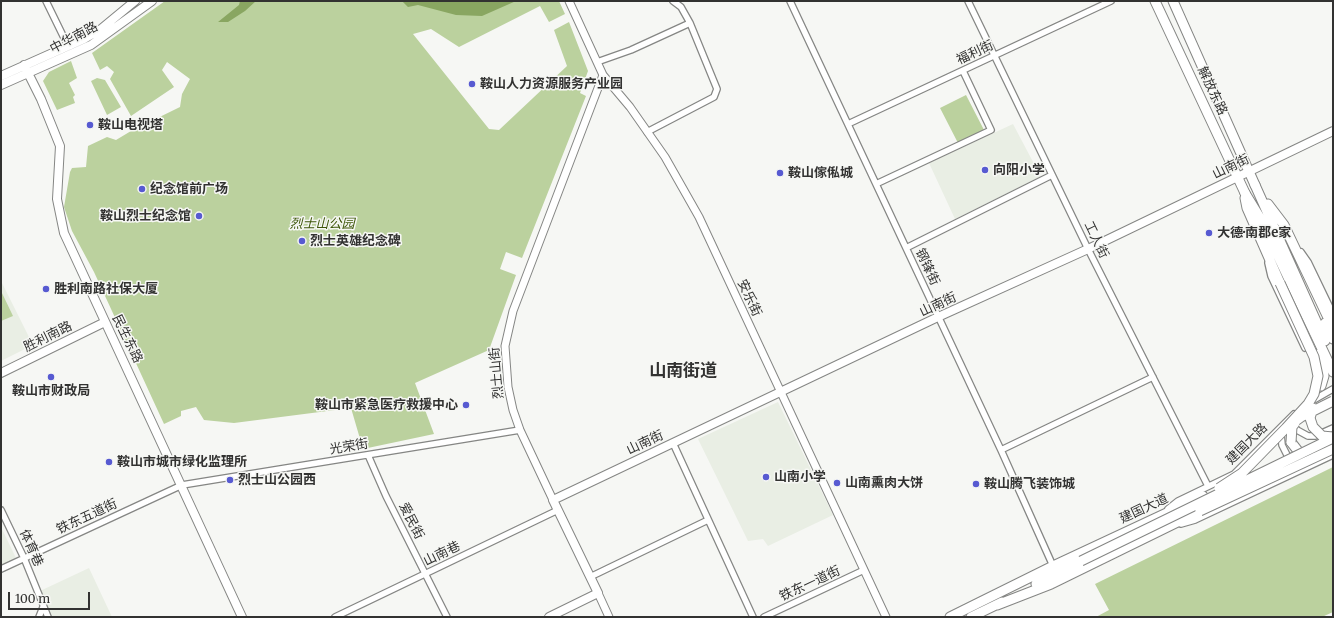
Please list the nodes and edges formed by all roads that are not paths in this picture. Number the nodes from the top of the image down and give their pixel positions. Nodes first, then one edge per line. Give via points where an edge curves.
1 (46, 1) edge
2 (135, 1) edge
3 (152, 1) edge
4 (570, 1) edge
5 (673, 1) edge
6 (790, 1) edge
7 (968, 1) edge
8 (1111, 1) edge
9 (1155, 1) edge
10 (1173, 1) edge
11 (690, 23) junction
12 (68, 46) junction
13 (995, 56) junction
14 (597, 62) junction
15 (24, 65) junction
16 (963, 71) junction
17 (28, 73) junction
18 (603, 74) junction
19 (1, 76) edge
20 (1, 86) edge
21 (848, 124) junction
22 (1333, 131) edge
23 (647, 132) junction
24 (1249, 171) junction
25 (1052, 175) junction
26 (1237, 177) junction
27 (876, 184) junction
28 (1255, 185) junction
29 (1245, 193) junction
30 (1250, 202) junction
31 (1270, 208) junction
32 (1295, 245) junction
33 (906, 248) junction
34 (1088, 249) junction
35 (1265, 251) junction
36 (1333, 314) edge
37 (938, 317) junction
38 (105, 322) junction
39 (1333, 328) edge
40 (1333, 339) edge
41 (1333, 359) edge
42 (1333, 372) edge
43 (1, 373) edge
44 (1153, 377) junction
45 (1333, 389) edge
46 (781, 392) junction
47 (1333, 401) edge
48 (1304, 405) junction
49 (1297, 415) junction
50 (1284, 426) junction
51 (1333, 428) edge
52 (520, 430) junction
53 (1333, 437) edge
54 (673, 443) junction
55 (1333, 449) edge
56 (1001, 450) junction
57 (368, 455) junction
58 (1333, 455) edge
59 (1313, 461) junction
60 (182, 485) junction
61 (1208, 486) junction
62 (553, 500) junction
63 (1, 510) edge
64 (558, 510) junction
65 (1159, 516) junction
66 (708, 520) junction
67 (1167, 527) junction
68 (24, 558) junction
69 (1053, 566) junction
70 (1, 569) edge
71 (864, 570) junction
72 (426, 574) junction
73 (590, 577) junction
74 (598, 594) junction
75 (997, 605) junction
76 (44, 607) junction
77 (39, 617) edge
78 (48, 617) edge
79 (242, 617) edge
80 (335, 617) edge
81 (447, 617) edge
82 (549, 617) edge
83 (609, 617) edge
84 (753, 617) edge
85 (764, 617) edge
86 (886, 617) edge
87 (950, 617) edge
88 (971, 617) edge

1 - 12 street
2 - 12 main road, 中华南路 via 101,29
3 - 17 main road, 中华南路 via 91,45
4 - 14 street, 安乐街
5 - 11 street via 681,7
6 - 21 street, 钢锋街
7 - 13 street, 工人街
8 - 13 street, 福利街
9 - 26 main road, 解放东路
10 - 24 main road, 解放东路
11 - 14 street via 631,50
11 - 23 street via 717,89 714,97
12 - 15 main road, 中华南路
13 - 16 street, 福利街
13 - 25 street, 工人街
14 - 18 street, 安乐街
15 - 17 main road, 民生东路
15 - 19 main road, 中华南路
16 - 21 street, 福利街
16 - 27 street via 991,130
17 - 20 main road, 中华南路
17 - 38 main road, 民生东路 via 60,146 57,199 64,232
18 - 23 street, 安乐街
18 - 52 street, 烈士山街 via 508,328 505,346 508,387 512,410
21 - 27 street, 钢锋街
22 - 24 main road, 山南街
23 - 46 street, 安乐街 via 665,157 696,211
24 - 26 main road, 山南街
24 - 28 main road, 解放东路
25 - 33 street
25 - 34 street, 工人街
26 - 29 main road, 解放东路
26 - 34 main road, 山南街
27 - 33 street, 钢锋街
28 - 31 main road
28 - 41 main road
29 - 30 main road
29 - 35 main road via 1247,208
30 - 42 main road
30 - 53 main road, bridge via 1262,234 1323,365 1323,381 1310,415 1311,423 1322,436
31 - 32 main road via 1284,224
31 - 40 main road via 1281,226
32 - 36 street via 1308,262
32 - 39 main road
33 - 37 street, 钢锋街
34 - 37 main road, 山南街
34 - 44 street, 工人街
35 - 48 street via 1271,276 1313,369 1313,388
35 - 50 main road, bridge via 1314,357 1318,376 1314,394 1308,404
37 - 46 main road, 山南街
37 - 56 street, 钢锋街
38 - 43 main road, 胜利南路
38 - 60 main road, 民生东路
44 - 56 street
44 - 61 street, 工人街
45 - 48 street
46 - 54 main road, 山南街
46 - 71 street, 安乐街
47 - 49 main road, 建国大道, bridge
48 - 49 street
49 - 50 main road, 建国大道, bridge
49 - 51 street via 1293,417 1293,425 1303,434 1315,436
49 - 59 main road, bridge via 1292,426 1291,442 1298,451
50 - 59 street via 1280,439 1287,455 1295,461
50 - 61 street, 建国大路 via 1234,474
50 - 65 main road, 建国大道, bridge via 1242,473 1203,496
52 - 57 street, 光荣街
52 - 62 street, 烈士山街
53 - 75 main road, 建国大道, bridge
54 - 62 main road, 山南街
54 - 66 street
55 - 59 main road, bridge
56 - 69 street, 钢锋街
57 - 60 street, 光荣街
57 - 72 street, 爱民街
58 - 59 street
59 - 67 main road, bridge
59 - 67 street via 1195,520
60 - 68 street, 铁东五道街
60 - 79 main road, 民生东路
61 - 65 street, 建国大路 via 1178,501
62 - 64 main road, 烈士山街
63 - 68 street, 体育巷
64 - 72 street, 山南巷
64 - 73 main road, 烈士山街
65 - 69 main road, 建国大道
66 - 73 street
66 - 84 street
67 - 75 main road via 1051,584
68 - 70 street, 铁东五道街
68 - 76 street, 体育巷
69 - 87 main road, 建国大道
71 - 85 street, 铁东一道街
71 - 86 street, 安乐街
72 - 80 street, 山南巷
72 - 81 street, 爱民街
73 - 74 main road, 烈士山街
74 - 82 main road
74 - 83 street, 烈士山街
75 - 88 main road, 建国大道
76 - 77 street
76 - 78 street, 体育巷

